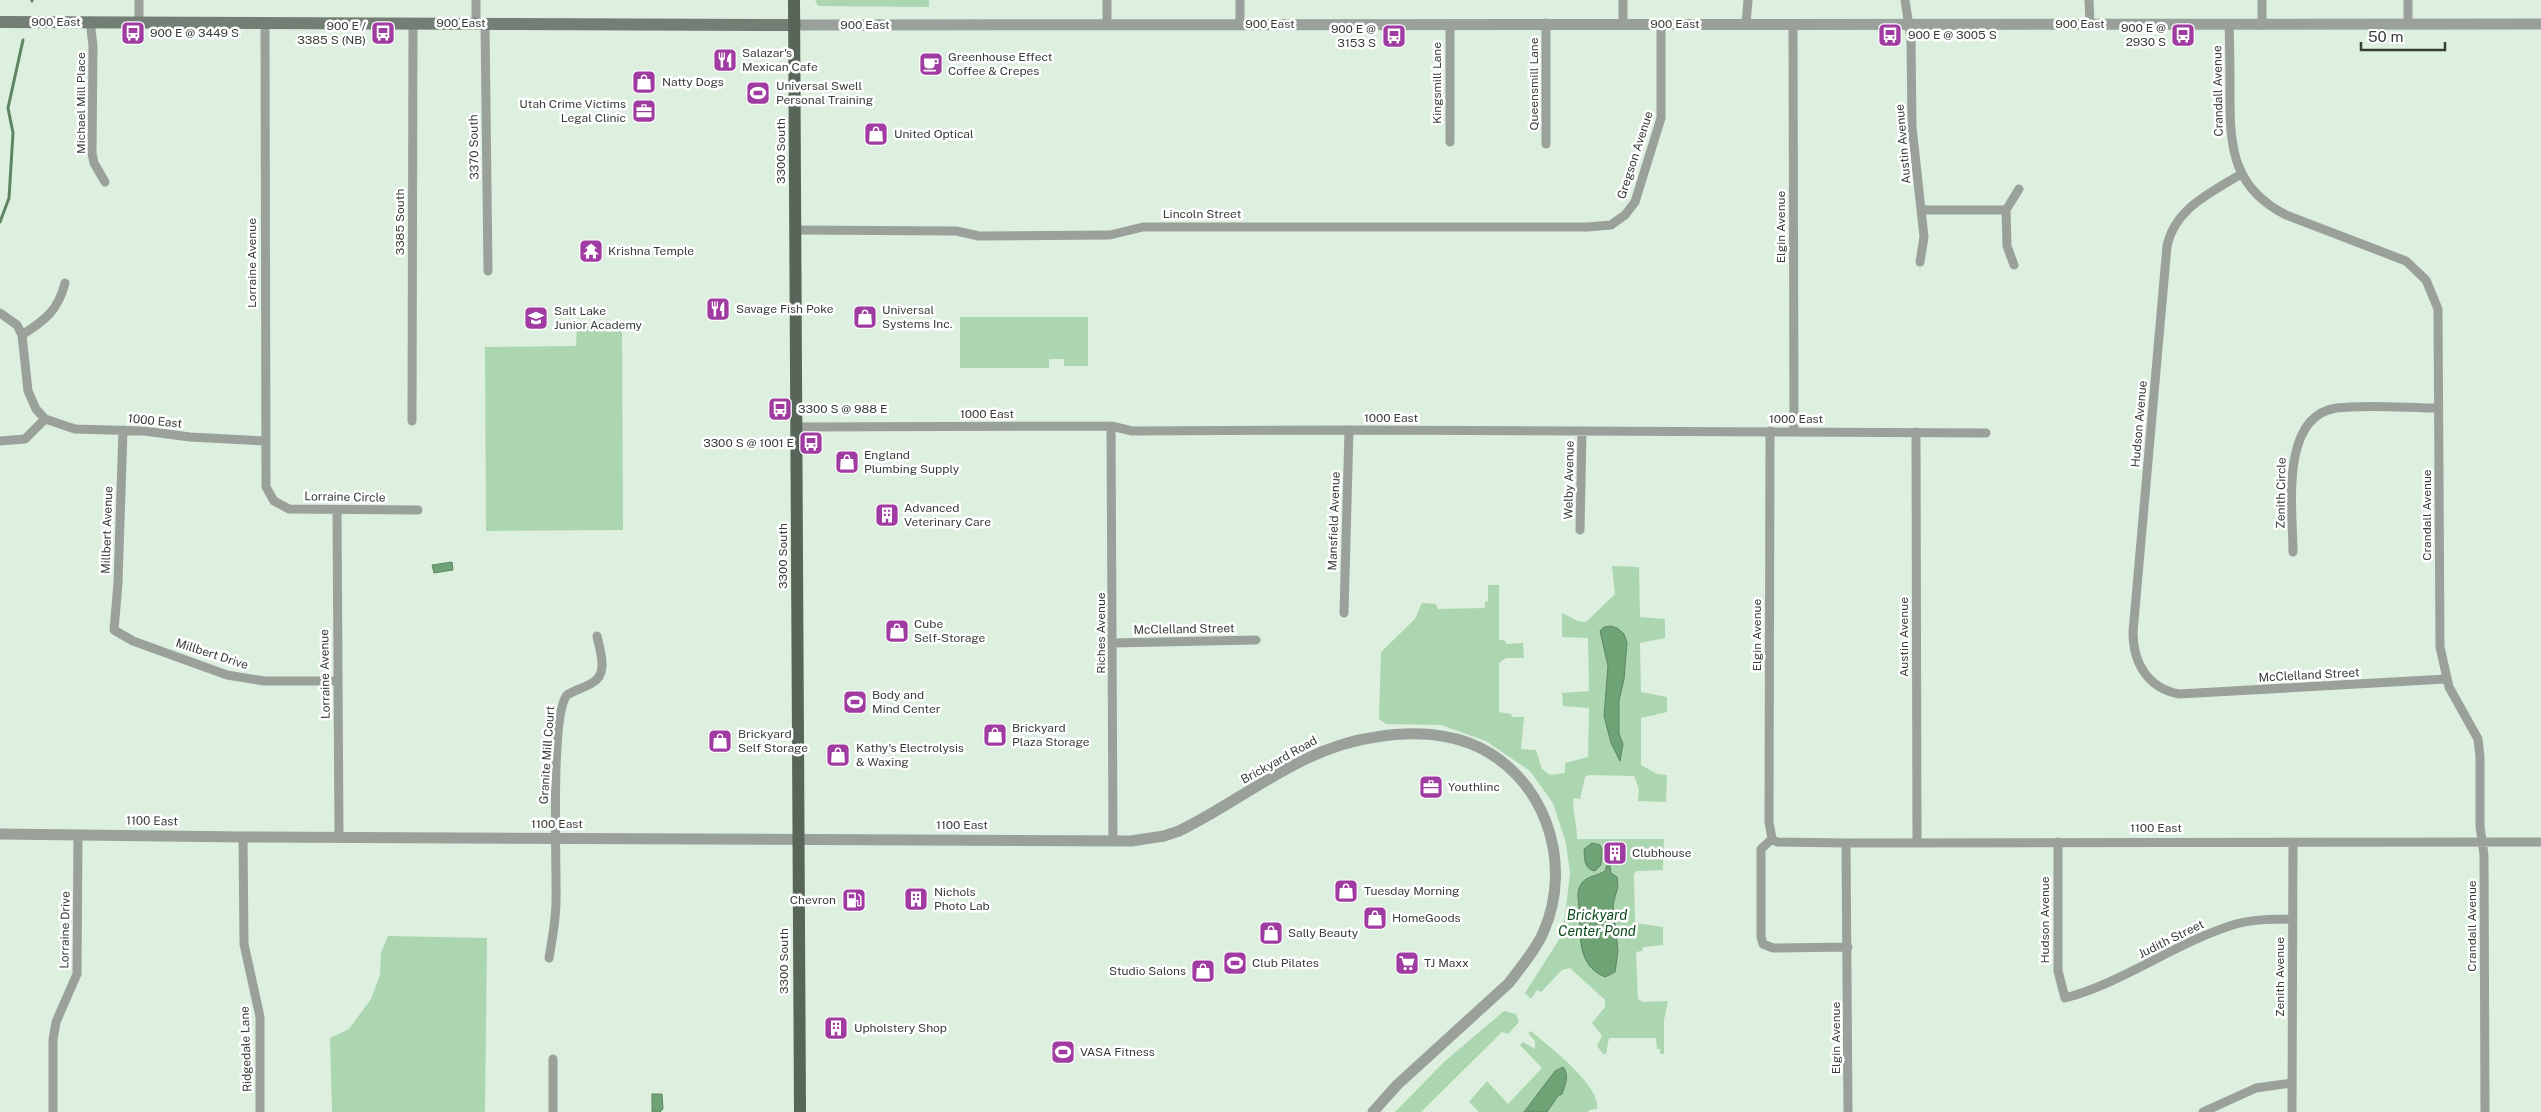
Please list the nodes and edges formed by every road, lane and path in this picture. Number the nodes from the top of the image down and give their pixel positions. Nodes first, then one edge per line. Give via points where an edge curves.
1 (139, 0) edge
2 (476, 0) edge
3 (794, 0) edge
4 (1107, 0) edge
5 (1240, 0) edge
6 (1624, 0) edge
7 (1748, 0) edge
8 (1905, 0) edge
9 (2090, 0) edge
10 (2262, 0) edge
11 (2408, 0) edge
12 (90, 21) junction
13 (139, 21) junction
14 (0, 22) edge
15 (265, 22) junction
16 (413, 23) junction
17 (481, 23) junction
18 (1107, 24) junction
19 (1240, 24) junction
20 (1450, 24) junction
21 (1546, 24) junction
22 (1624, 24) junction
23 (1662, 24) junction
24 (1746, 24) junction
25 (1793, 24) junction
26 (1908, 24) junction
27 (2090, 24) junction
28 (2541, 24) edge
29 (795, 25) junction
30 (2229, 25) junction
31 (2262, 25) junction
32 (2408, 25) junction
33 (1450, 142) dead end
34 (1546, 144) dead end
35 (2241, 174) junction
36 (105, 182) dead end
37 (2019, 189) dead end
38 (1922, 210) junction
39 (2006, 210) junction
40 (1611, 224) joint
41 (796, 230) junction
42 (1920, 262) dead end
43 (2014, 265) dead end
44 (488, 271) dead end
45 (65, 283) dead end
46 (0, 313) edge
47 (22, 335) junction
48 (2439, 408) junction
49 (45, 419) junction
50 (412, 421) dead end
51 (1111, 426) junction
52 (797, 427) junction
53 (124, 430) junction
54 (1349, 430) junction
55 (1582, 431) junction
56 (1770, 431) junction
57 (1794, 431) junction
58 (1916, 432) junction
59 (1986, 433) dead end
60 (0, 441) edge
61 (264, 441) junction
62 (274, 501) joint
63 (337, 510) junction
64 (418, 510) dead end
65 (1580, 530) dead end
66 (2293, 552) dead end
67 (1344, 613) dead end
68 (114, 630) joint
69 (597, 636) dead end
70 (1256, 640) dead end
71 (1113, 642) junction
72 (2446, 679) junction
73 (338, 681) junction
74 (2174, 693) joint
75 (0, 834) edge
76 (78, 834) junction
77 (243, 837) junction
78 (339, 837) junction
79 (556, 838) junction
80 (798, 839) junction
81 (1772, 839) junction
82 (1114, 840) junction
83 (2058, 842) junction
84 (2293, 842) junction
85 (2482, 842) junction
86 (2541, 842) edge
87 (1846, 843) junction
88 (1917, 843) junction
89 (2293, 919) junction
90 (1848, 947) junction
91 (549, 958) dead end
92 (2065, 998) joint
93 (553, 1059) dead end
94 (2292, 1083) junction
95 (53, 1112) edge
96 (260, 1112) edge
97 (553, 1112) edge
98 (800, 1112) edge
99 (1373, 1112) edge
100 (1848, 1112) edge
101 (2203, 1112) edge
102 (2292, 1112) edge
103 (2485, 1112) edge

1 - 13 street
2 - 17 street, 3370 South
3 - 29 main road, 3300 South
4 - 18 street
5 - 19 street
6 - 22 street
7 - 24 street
8 - 26 street
9 - 27 street
10 - 31 street
11 - 32 street
12 - 13 main road, 900 East
12 - 14 main road, 900 East
12 - 36 street, Michael Mill Place via 93,46 92,153
13 - 15 main road, 900 East
15 - 16 main road, 900 East
15 - 61 street, Lorraine Avenue
16 - 17 main road, 900 East
16 - 50 street, 3385 South
17 - 29 main road, 900 East
17 - 44 street, 3370 South
18 - 19 street, 900 East
18 - 29 street, 900 East
19 - 20 street, 900 East
20 - 21 street, 900 East
20 - 33 street, Kingsmill Lane
21 - 22 street, 900 East
21 - 34 street, Queensmill Lane
22 - 23 street, 900 East
23 - 24 street, 900 East
23 - 40 street, Gregson Avenue via 1662,118 1635,202 1625,215
24 - 25 street, 900 East
25 - 26 street, 900 East
25 - 57 street, Elgin Avenue
26 - 27 street, 900 East
26 - 38 street, Austin Avenue via 1912,127
27 - 30 street, 900 East
28 - 32 street, 900 East
29 - 41 main road, 3300 South
30 - 31 street, 900 East
30 - 35 street, Crandall Avenue via 2230,137
31 - 32 street, 900 East
35 - 48 street, Crandall Avenue via 2256,195 2275,210 2392,254 2420,273 2438,309
35 - 74 street, Hudson Avenue via 2183,212 2174,224 2167,246 2133,639 2137,659 2148,677
37 - 39 street
38 - 39 street
38 - 42 street, Austin Avenue via 1924,237
39 - 43 street via 2007,246
40 - 41 street, Lincoln Street via 1587,227 1143,227 1110,235 988,236 956,231
41 - 52 main road, 3300 South
45 - 47 street via 61,300 51,314
46 - 47 street via 17,325
47 - 49 street via 28,391 36,409
48 - 66 street, Zenith Circle via 2342,408 2329,410 2317,417 2299,440 2293,456
48 - 72 street, Crandall Avenue via 2439,638
49 - 53 street, 1000 East via 75,429
49 - 60 street via 25,439
51 - 52 street, 1000 East
51 - 54 street, 1000 East via 1132,431
51 - 71 street, Riches Avenue
52 - 80 main road, 3300 South
53 - 61 street, 1000 East
53 - 68 street, Millbert Avenue
54 - 55 street, 1000 East
54 - 67 street, Mansfield Avenue
55 - 56 street, 1000 East
55 - 65 street, Welby Avenue
56 - 57 street, 1000 East
56 - 81 street, Elgin Avenue via 1769,822
57 - 58 street, 1000 East
58 - 59 street, 1000 East
58 - 88 street, Austin Avenue
61 - 62 street, Lorraine Avenue via 266,487
62 - 63 street, Lorraine Circle via 289,509
63 - 64 street, Lorraine Circle
63 - 73 street, Lorraine Avenue
68 - 73 street, Millbert Drive via 133,641 226,675 264,681
69 - 79 street, Granite Mill Court via 602,665 599,676 567,695 562,703
70 - 71 street, McClelland Street
71 - 82 street, Riches Avenue
72 - 74 street, McClelland Street
72 - 85 street, Crandall Avenue via 2478,739
73 - 78 street, Lorraine Avenue
75 - 76 street, 1100 East
76 - 77 street, 1100 East
76 - 95 street, Lorraine Drive via 77,974 56,1022
77 - 78 street, 1100 East
77 - 96 street, Ridgedale Lane via 244,944 260,1017
78 - 79 street, 1100 East
79 - 80 street, 1100 East
79 - 91 street via 556,902
80 - 82 street, 1100 East
80 - 98 main road, 3300 South
81 - 87 street, 1100 East via 1777,842
81 - 90 street via 1761,849 1763,944 1773,948
82 - 99 street, Brickyard Road via 1148,839 1179,831 1301,760 1333,747 1374,737 1414,733 1451,738 1488,752 1518,776 1538,804 1554,848 1554,894 1543,933 1509,983 1396,1085
83 - 84 street, 1100 East
83 - 88 street, 1100 East
83 - 92 street, Hudson Avenue via 2058,971
84 - 85 street, 1100 East
84 - 89 street, Zenith Avenue
85 - 86 street, 1100 East
85 - 103 street, Crandall Avenue
87 - 88 street, 1100 East
87 - 90 street, Elgin Avenue
89 - 92 street, Judith Street via 2247,922 2216,931 2092,991
89 - 94 street, Zenith Avenue
90 - 100 street, Elgin Avenue
93 - 97 street
94 - 101 street via 2256,1088
94 - 102 street, Zenith Avenue

